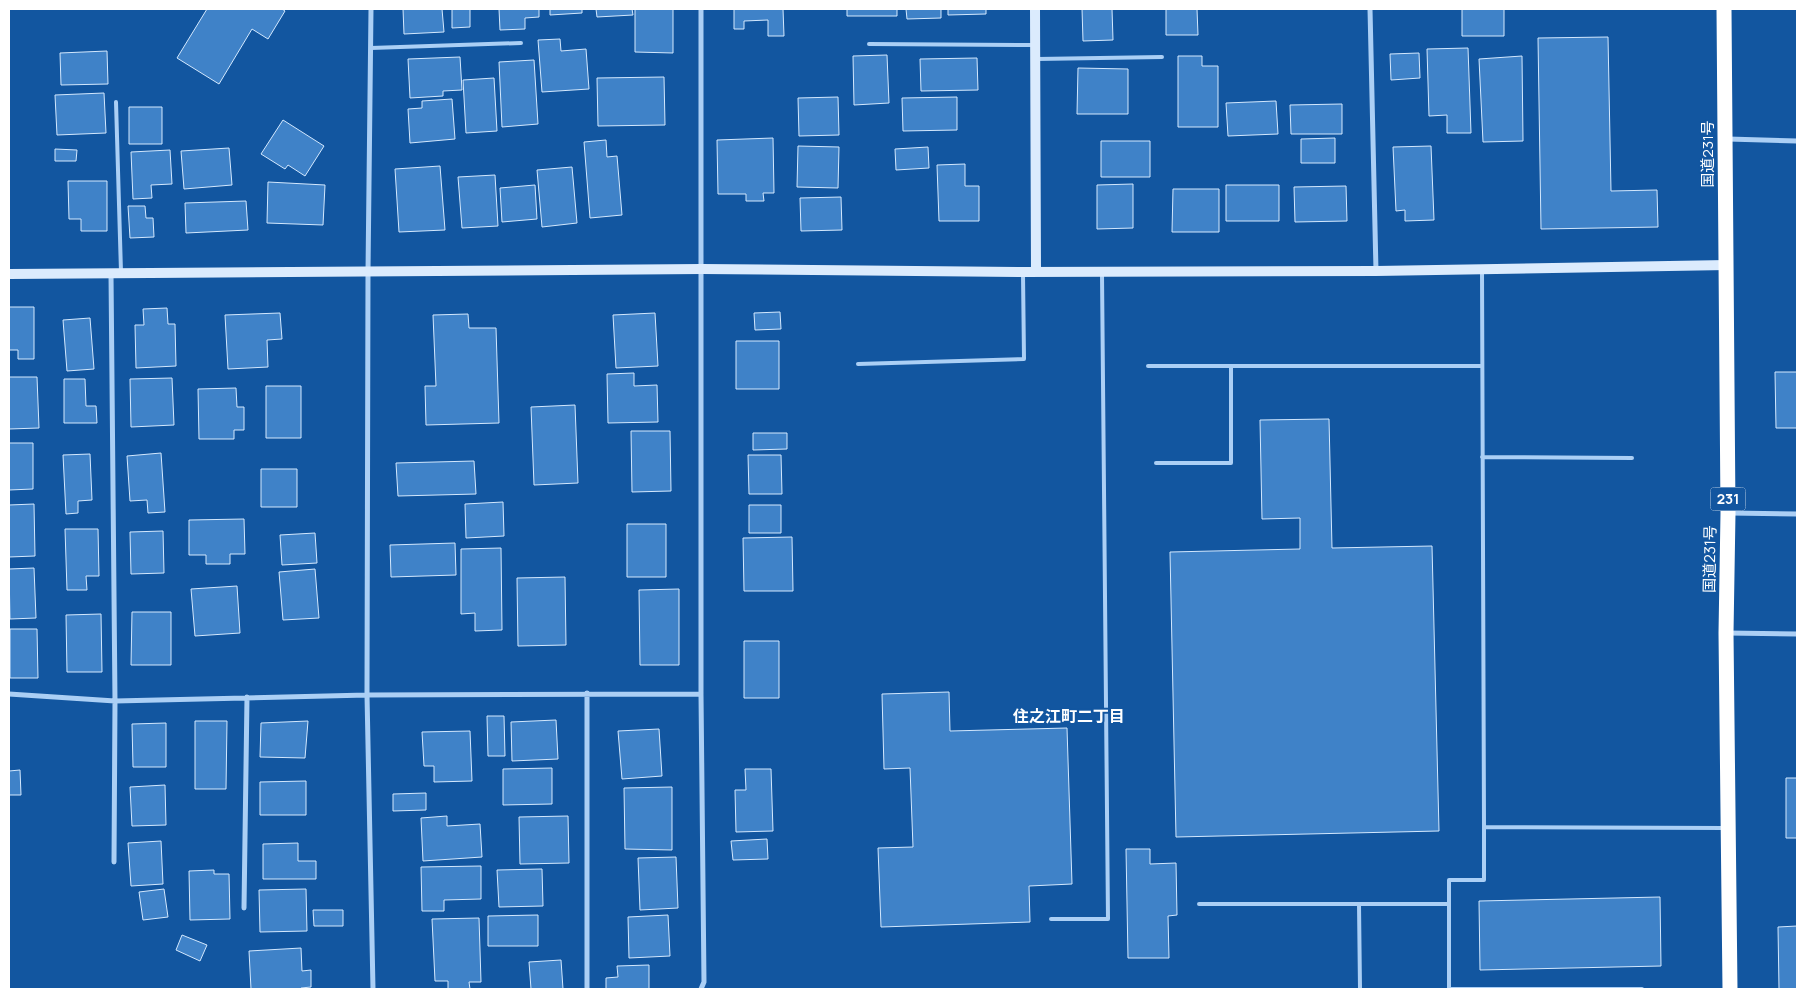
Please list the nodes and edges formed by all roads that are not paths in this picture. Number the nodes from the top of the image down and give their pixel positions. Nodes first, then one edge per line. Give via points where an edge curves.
1 (372, 9) edge
2 (701, 9) edge
3 (1035, 9) edge
4 (1370, 9) edge
5 (1724, 9) edge
6 (521, 43) dead end
7 (869, 44) dead end
8 (1035, 45) junction
9 (371, 48) junction
10 (1162, 57) dead end
11 (1035, 59) junction
12 (116, 102) dead end
13 (1726, 139) junction
14 (1797, 141) edge
15 (1727, 265) junction
16 (702, 269) junction
17 (1482, 270) junction
18 (1376, 271) junction
19 (368, 272) junction
20 (1023, 272) junction
21 (1036, 272) junction
22 (1102, 272) junction
23 (9, 274) edge
24 (116, 274) junction
25 (858, 364) dead end
26 (1148, 366) dead end
27 (1231, 366) junction
28 (1482, 366) junction
29 (1482, 457) junction
30 (1632, 458) dead end
31 (1156, 464) dead end
32 (1728, 514) junction
33 (1797, 514) edge
34 (1726, 632) junction
35 (1797, 634) edge
36 (587, 693) junction
37 (9, 694) edge
38 (701, 694) junction
39 (367, 695) junction
40 (247, 698) junction
41 (115, 700) junction
42 (1484, 827) junction
43 (1728, 828) junction
44 (114, 862) dead end
45 (1199, 904) dead end
46 (1359, 904) junction
47 (1449, 904) junction
48 (244, 908) dead end
49 (1051, 919) dead end
50 (373, 989) edge
51 (587, 989) edge
52 (701, 989) edge
53 (1360, 989) edge
54 (1642, 989) edge
55 (1730, 989) edge

1 - 9 street
2 - 16 street
3 - 8 street
4 - 18 street
5 - 13 highway, 国道231号 / 231
6 - 9 lane
7 - 8 lane
8 - 11 street
9 - 19 street
10 - 11 lane
11 - 21 street
12 - 24 lane
13 - 14 street
13 - 15 highway, 国道231号 / 231
15 - 17 street
15 - 32 highway, 国道231号 / 231
16 - 19 street
16 - 20 street
16 - 38 street
17 - 18 street
17 - 28 lane
18 - 22 street
19 - 24 street
19 - 39 street
20 - 21 street
20 - 25 lane via 1024,359
21 - 22 street
22 - 49 lane via 1108,919
23 - 24 street
24 - 41 street
26 - 27 lane
27 - 28 lane
27 - 31 lane via 1231,463
28 - 29 lane
29 - 30 lane
29 - 42 lane
32 - 33 street
32 - 34 highway, 国道231号 / 231
34 - 35 street
34 - 43 highway, 国道231号 / 231
36 - 38 street
36 - 39 street
36 - 51 street
37 - 41 street
38 - 52 street via 704,982
39 - 40 street
39 - 50 street
40 - 41 street
40 - 48 street
41 - 44 street
42 - 43 lane
42 - 47 lane via 1484,880 1448,880
43 - 55 highway, 国道231号 / 231
45 - 46 lane
46 - 47 lane
46 - 53 lane
47 - 54 lane via 1449,989

